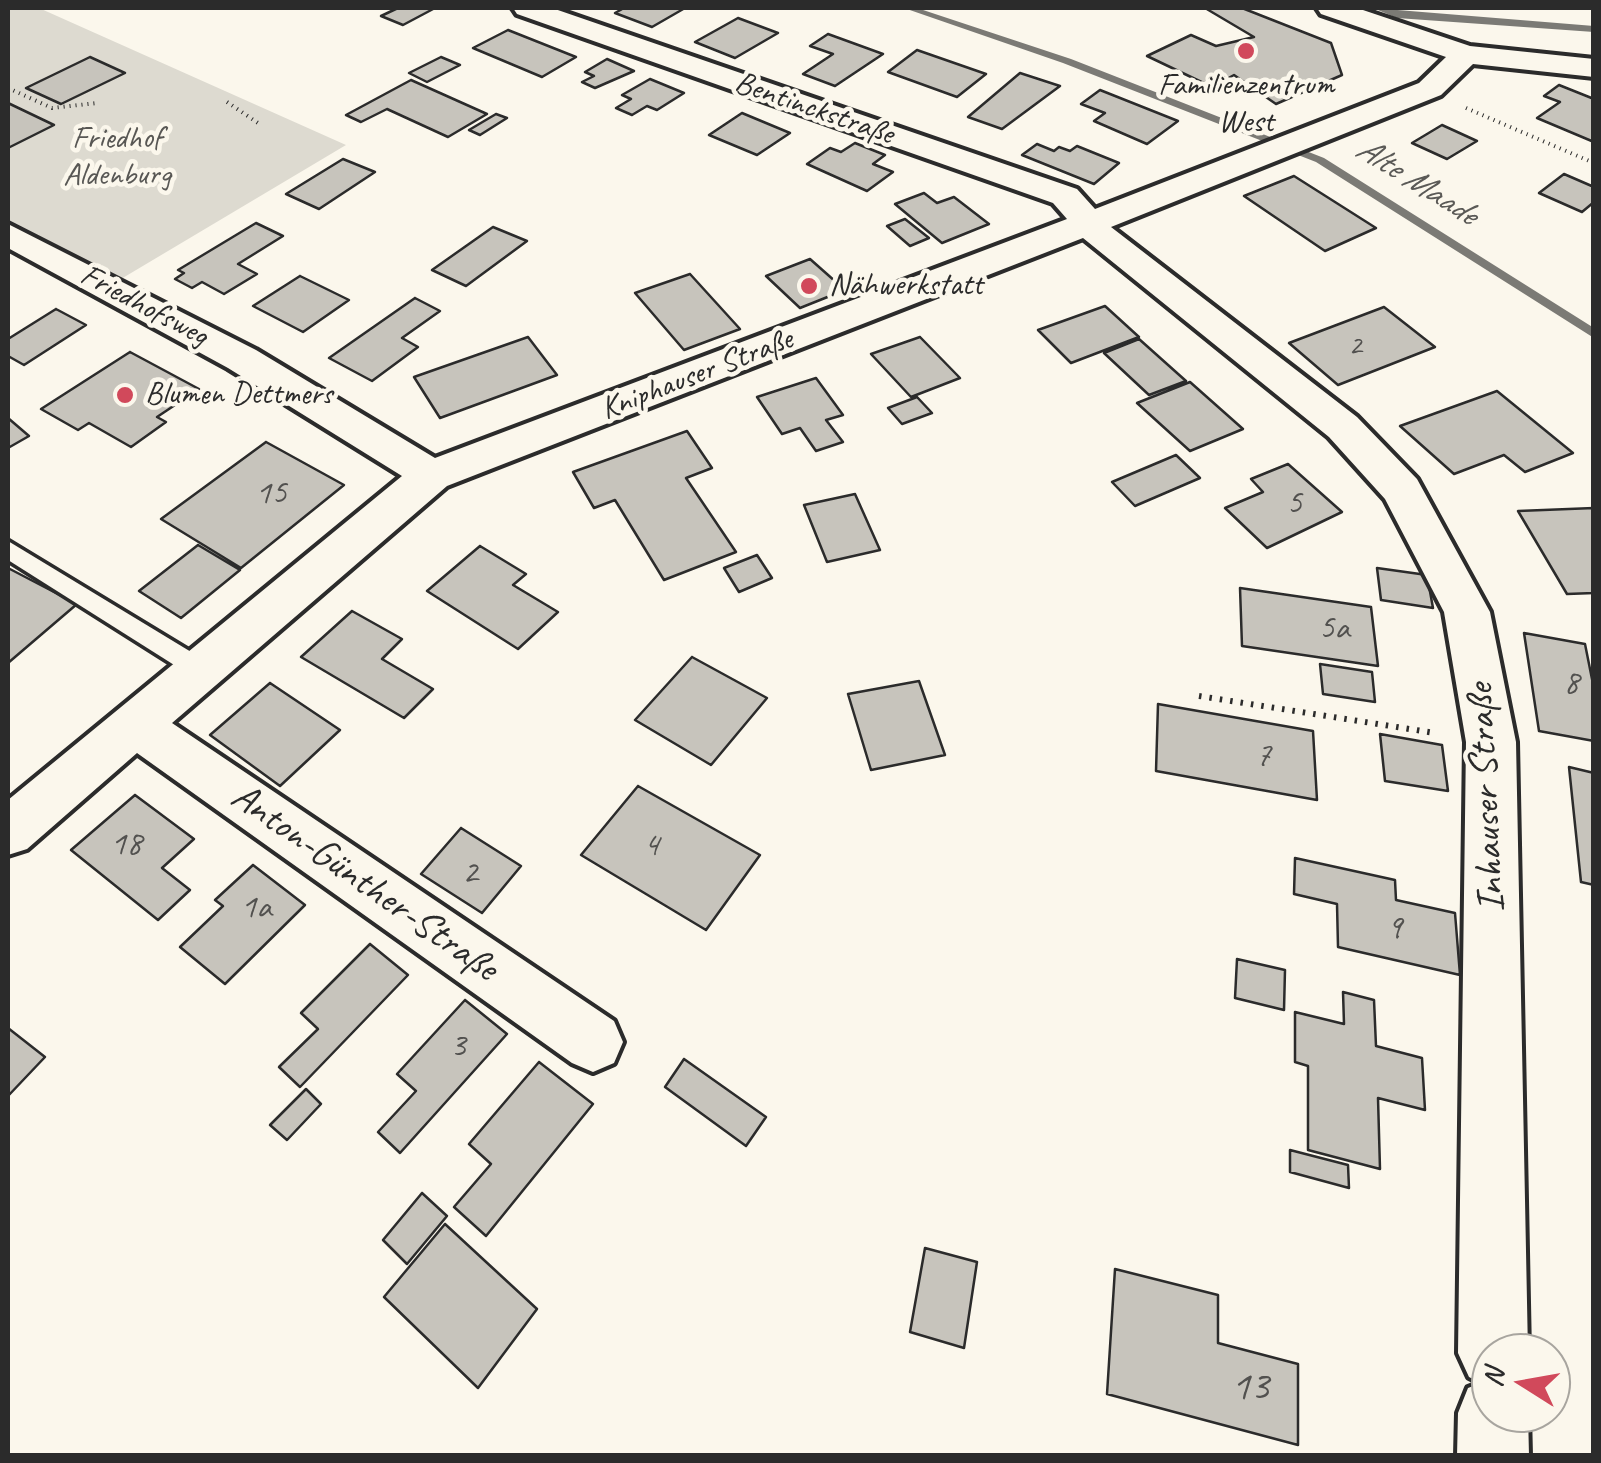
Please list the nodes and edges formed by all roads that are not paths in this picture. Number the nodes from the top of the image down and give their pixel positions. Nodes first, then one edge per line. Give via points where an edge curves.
1 (526, 8) edge
2 (1331, 8) edge
3 (1466, 54) junction
4 (1594, 68) edge
5 (1091, 225) junction
6 (8, 234) edge
7 (432, 475) junction
8 (8, 550) edge
9 (198, 668) junction
10 (134, 724) junction
11 (8, 832) edge
12 (593, 1042) dead end
13 (1493, 1333) edge

1 - 5 street, Bentinckstraße via 1065,196
2 - 3 street
3 - 4 street
3 - 5 street, Kniphauser Straße via 1430,90
5 - 7 street, Kniphauser Straße
5 - 13 street, Inhauser Straße via 1344,427 1402,490 1467,612 1491,742
6 - 7 street, Friedhofsweg via 242,359
7 - 9 street, Kniphauser Straße
8 - 9 lane
9 - 10 street, Kniphauser Straße
10 - 11 street, Kniphauser Straße
10 - 12 street, Anton-Günther-Straße

